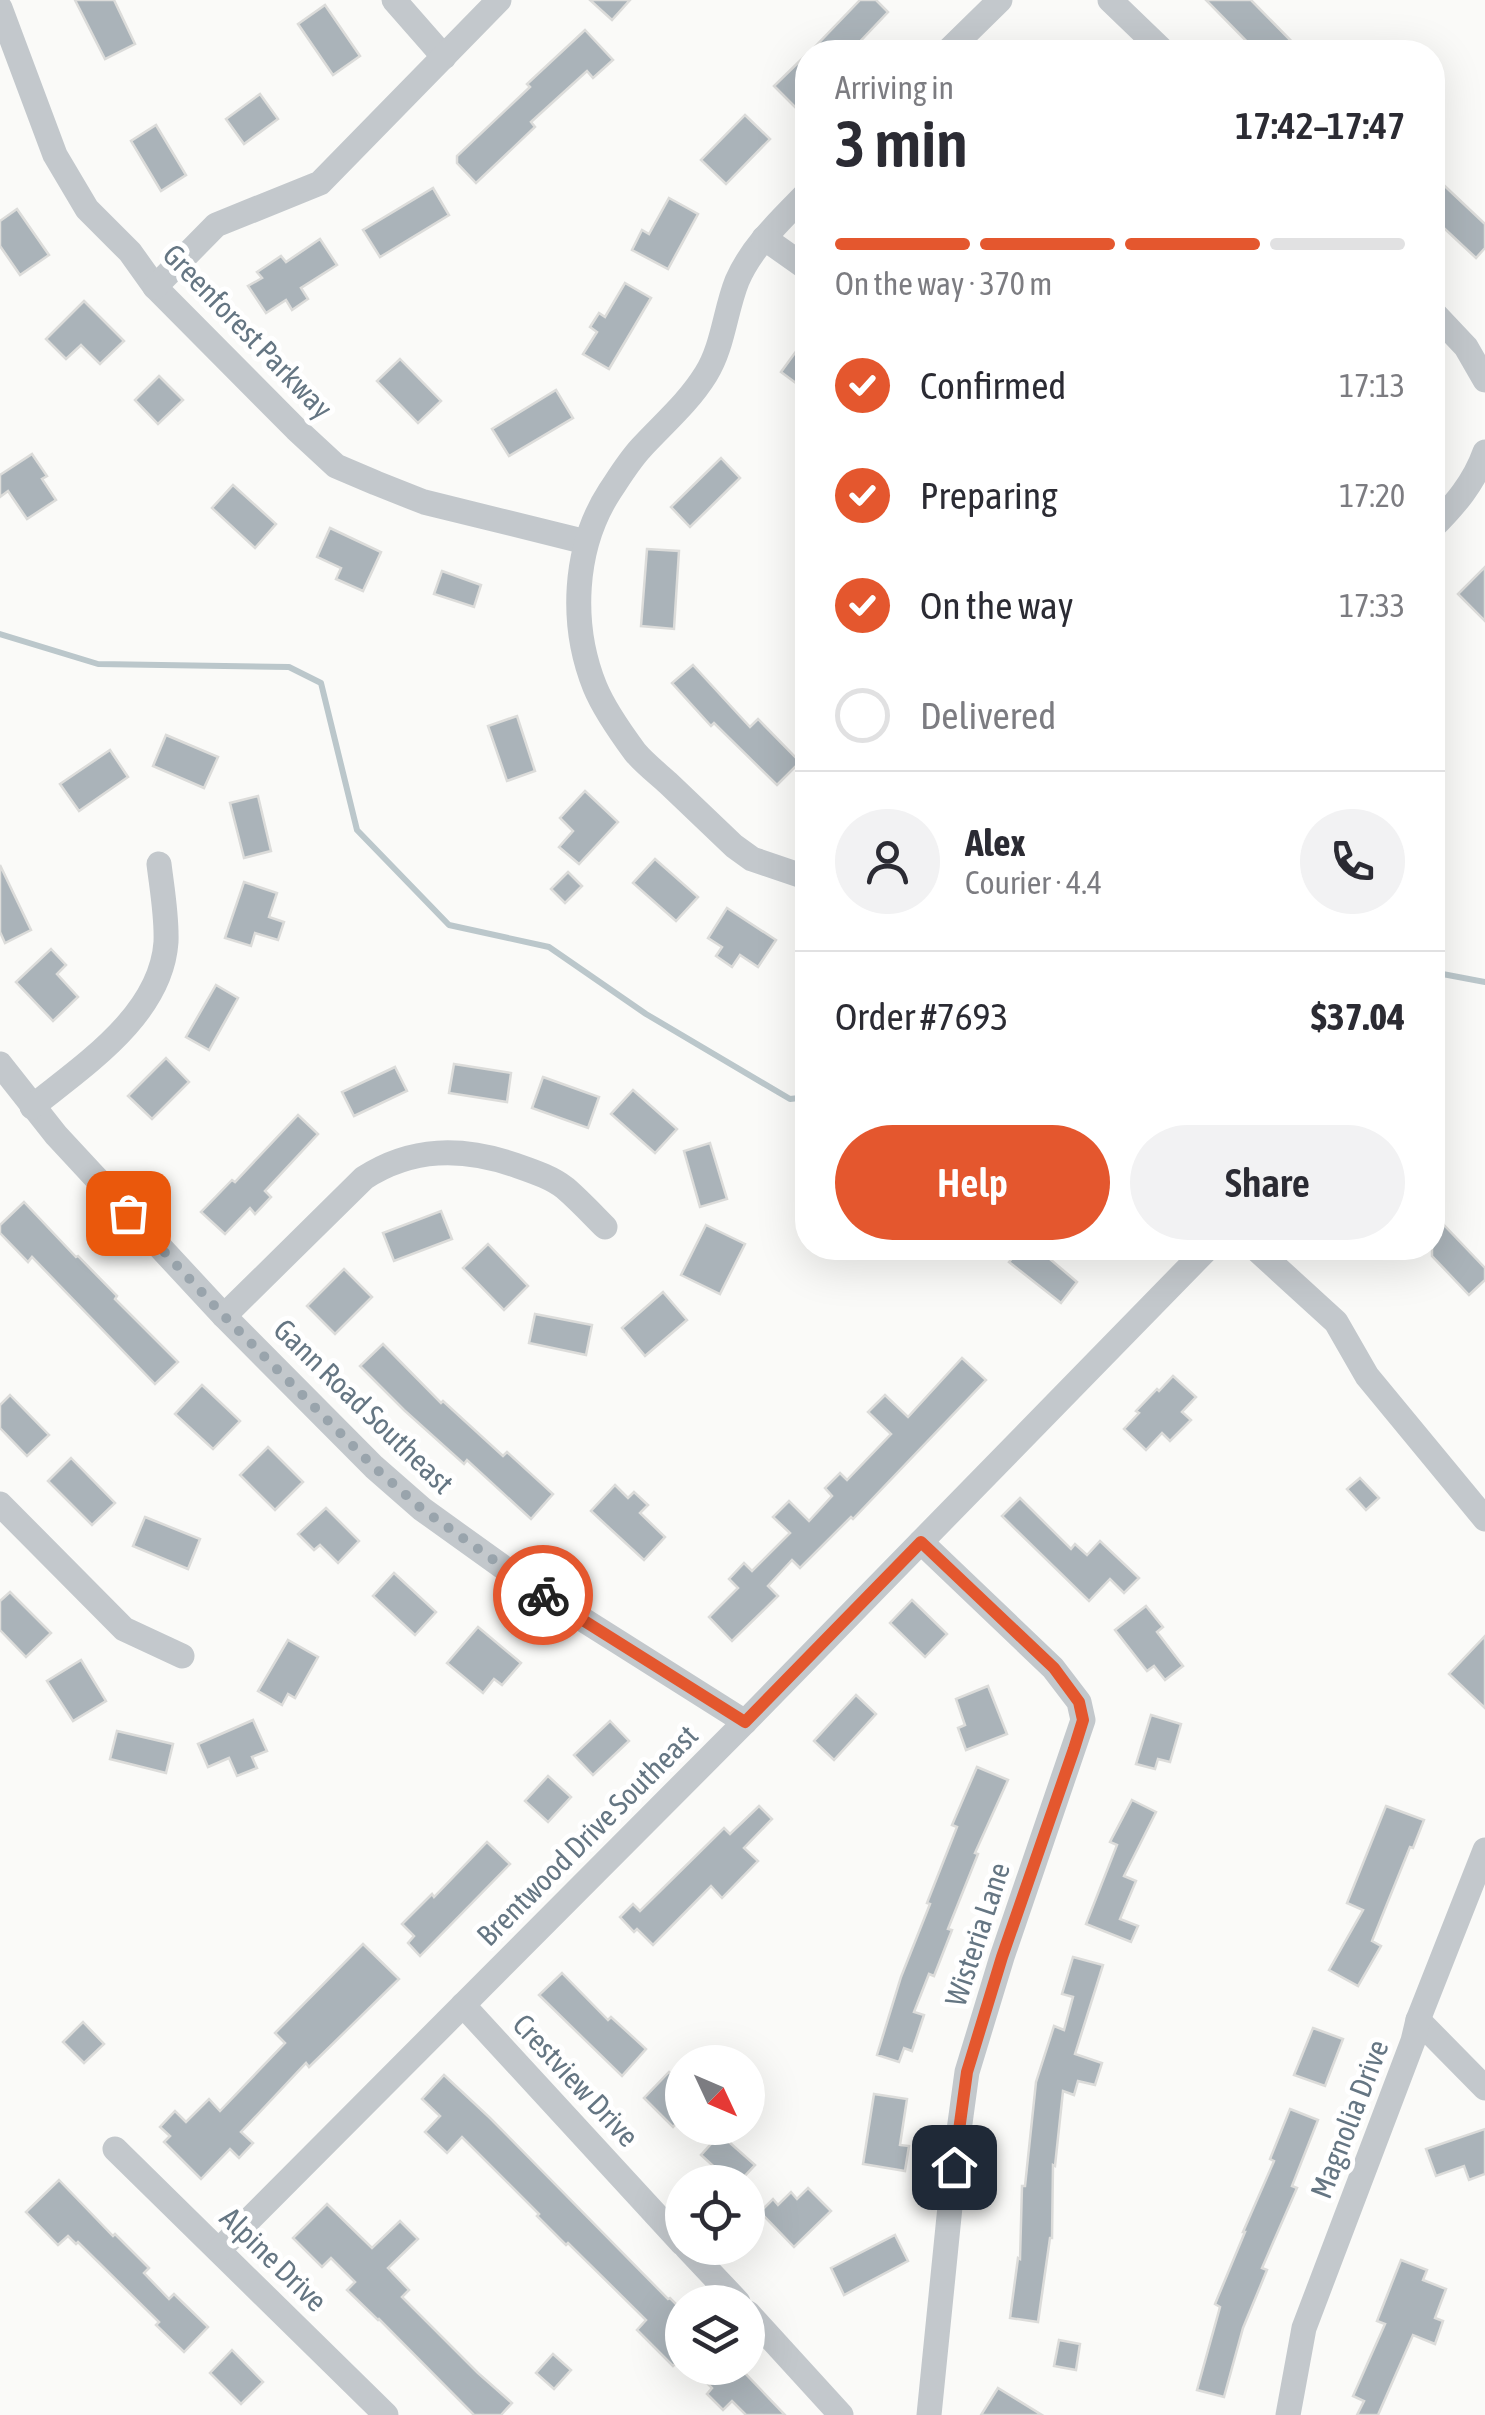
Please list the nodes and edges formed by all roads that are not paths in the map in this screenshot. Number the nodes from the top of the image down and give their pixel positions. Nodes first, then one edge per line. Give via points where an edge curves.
1 (394, 0) edge
2 (499, 0) edge
3 (1000, 0) edge
4 (1110, 0) edge
5 (0, 8) edge
6 (959, 40) edge
7 (1152, 40) edge
8 (444, 58) junction
9 (795, 206) edge
10 (764, 238) junction
11 (795, 260) edge
12 (155, 287) junction
13 (1445, 325) edge
14 (1485, 380) edge
15 (1485, 452) edge
16 (1445, 515) edge
17 (586, 542) junction
18 (159, 864) dead end
19 (795, 874) edge
20 (0, 1064) edge
21 (32, 1108) junction
22 (605, 1227) dead end
23 (1196, 1260) edge
24 (1268, 1260) edge
25 (224, 1316) junction
26 (0, 1504) edge
27 (1485, 1518) edge
28 (921, 1542) junction
29 (182, 1656) dead end
30 (745, 1722) junction
31 (1485, 1850) edge
32 (463, 2004) junction
33 (1418, 2020) junction
34 (1485, 2088) edge
35 (115, 2149) dead end
36 (665, 2223) edge
37 (219, 2250) junction
38 (704, 2265) edge
39 (722, 2285) edge
40 (765, 2331) edge
41 (386, 2415) edge
42 (842, 2415) edge
43 (930, 2415) edge
44 (1288, 2415) edge

1 - 8 street
2 - 8 street
3 - 6 street
4 - 7 street
5 - 12 street, Greenforest Parkway via 55,155 87,209
8 - 12 street via 320,184 216,225
9 - 10 street
10 - 11 street
10 - 17 street via 738,280 710,369 628,464
12 - 17 street, Greenforest Parkway via 336,466 424,502
13 - 14 street
15 - 16 street
17 - 19 street via 580,622 598,693 637,754 734,846
18 - 21 street via 166,942 149,998 111,1041
20 - 21 street, Gann Road Southeast
21 - 25 street, Gann Road Southeast
22 - 25 street via 562,1186 520,1167 454,1151 406,1157 355,1186
23 - 28 street, Brentwood Drive Southeast
24 - 27 street via 1336,1322 1366,1376
25 - 30 street, Gann Road Southeast via 422,1509 574,1616
26 - 29 street via 124,1628
28 - 30 street, Brentwood Drive Southeast
28 - 43 street, Wisteria Lane via 1054,1668 1079,1702 1083,1720 967,2072
30 - 32 street, Brentwood Drive Southeast
31 - 33 street, Magnolia Drive
32 - 36 street, Crestview Drive
32 - 37 street, Brentwood Drive Southeast
33 - 34 street
33 - 44 street, Magnolia Drive via 1304,2328
35 - 37 street, Alpine Drive
37 - 41 street, Alpine Drive
38 - 39 street, Crestview Drive
40 - 42 street

